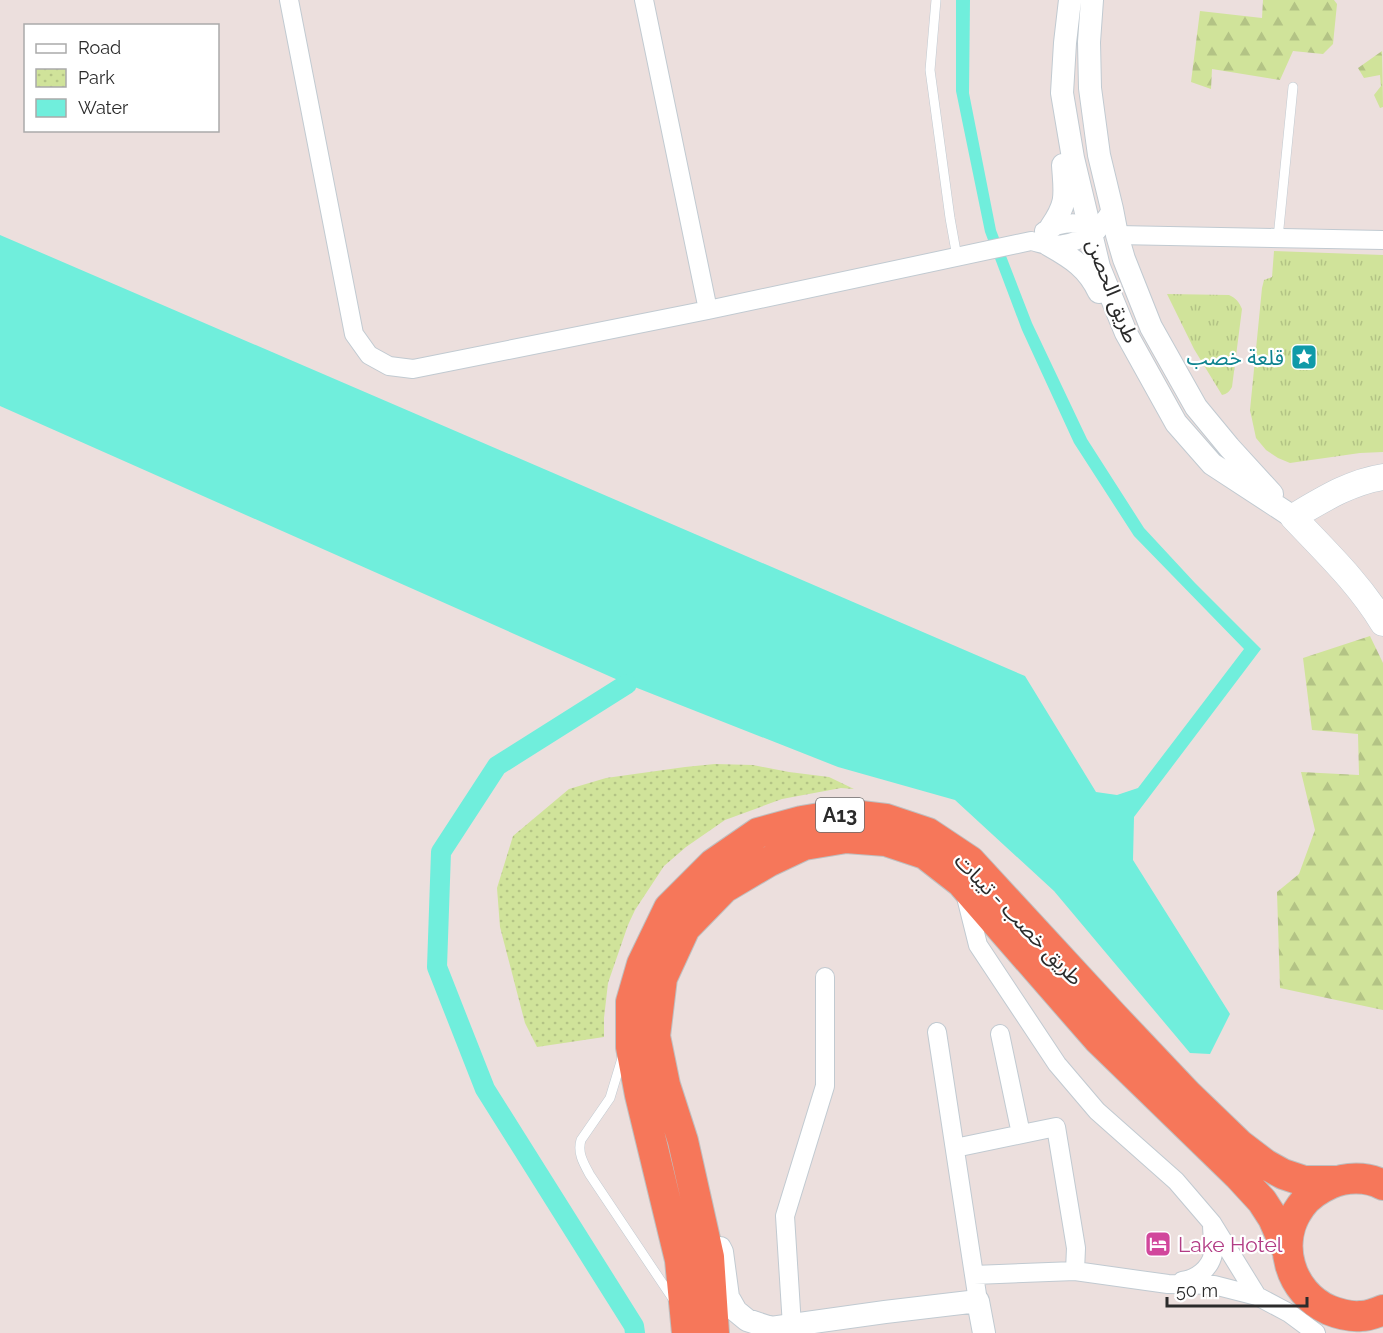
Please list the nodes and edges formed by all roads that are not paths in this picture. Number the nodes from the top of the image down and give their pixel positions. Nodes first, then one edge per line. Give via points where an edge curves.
1 (289, 0) edge
2 (644, 0) edge
3 (936, 0) edge
4 (1070, 0) edge
5 (1092, 0) edge
6 (1293, 87) dead end
7 (1062, 93) junction
8 (1098, 231) junction
9 (1044, 238) junction
10 (1278, 238) junction
11 (1383, 240) edge
12 (957, 257) junction
13 (708, 310) junction
14 (1176, 423) junction
15 (1383, 477) edge
16 (1293, 517) junction
17 (1383, 623) edge
18 (962, 882) junction
19 (825, 977) dead end
20 (631, 1002) junction
21 (937, 1032) dead end
22 (1000, 1034) dead end
23 (1021, 1134) junction
24 (955, 1148) junction
25 (1365, 1177) edge
26 (696, 1201) junction
27 (1212, 1223) junction
28 (1287, 1250) junction
29 (1075, 1271) junction
30 (974, 1275) junction
31 (1168, 1284) junction
32 (1257, 1296) junction
33 (978, 1301) junction
34 (1383, 1311) edge
35 (687, 1325) edge
36 (777, 1329) edge
37 (714, 1333) edge
38 (984, 1333) edge
39 (1316, 1333) edge

1 - 13 street via 354,334 369,355 389,366 413,369
2 - 13 street
3 - 12 lane via 930,70
4 - 7 street, طريق الحصن
5 - 8 street, طريق الحصن via 1090,88 1099,155 1113,209
6 - 10 lane
7 - 8 street, طريق الحصن via 1073,158
7 - 9 street via 1057,113 1065,195 1062,212
8 - 9 street via 1076,223 1063,224
8 - 10 street
8 - 14 street, طريق الحصن via 1099,267 1126,333
8 - 16 street, طريق الحصن via 1124,259 1151,327 1196,407
9 - 12 street
9 - 14 street via 1071,257 1093,280 1118,333
10 - 11 street
12 - 13 street
14 - 16 street, طريق الحصن via 1212,464
15 - 16 main road via 1336,492
16 - 17 main road, طريق الحصن via 1355,583
18 - 26 highway, طريق خصب - تيبات / A13 via 925,854 886,841 846,838 804,845 768,862 724,888 685,928 662,978 655,1036
18 - 27 street via 978,945 1057,1064 1097,1112 1176,1181
18 - 28 highway, طريق خصب - تيبات / A13 via 1098,1039 1262,1201
19 - 36 street via 825,1086 785,1216
20 - 25 highway, طريق خصب - تيبات / A13 via 642,964 669,909 713,864 758,833 802,821 844,814 886,819 928,833 970,861 1187,1094 1265,1164 1304,1181
20 - 35 highway, طريق خصب - تيبات / A13 via 631,1047 680,1260
20 - 35 lane via 622,1058 610,1098 579,1146 590,1175
21 - 24 street
22 - 23 street
23 - 24 street
23 - 29 street via 1056,1127 1076,1248
24 - 30 street
25 - 28 highway, A13 via 1317,1190 1300,1206 1290,1227
26 - 36 street via 722,1252 728,1297 736,1311 747,1320
26 - 37 highway, طريق خصب - تيبات / A13 via 709,1257
27 - 31 street via 1213,1254 1207,1268 1194,1279
27 - 32 street
28 - 34 highway, A13 via 1297,1282 1319,1306 1339,1314 1361,1316
29 - 30 street
29 - 31 street
30 - 33 street
31 - 32 street via 1214,1285
32 - 39 street
33 - 36 street
33 - 38 street

